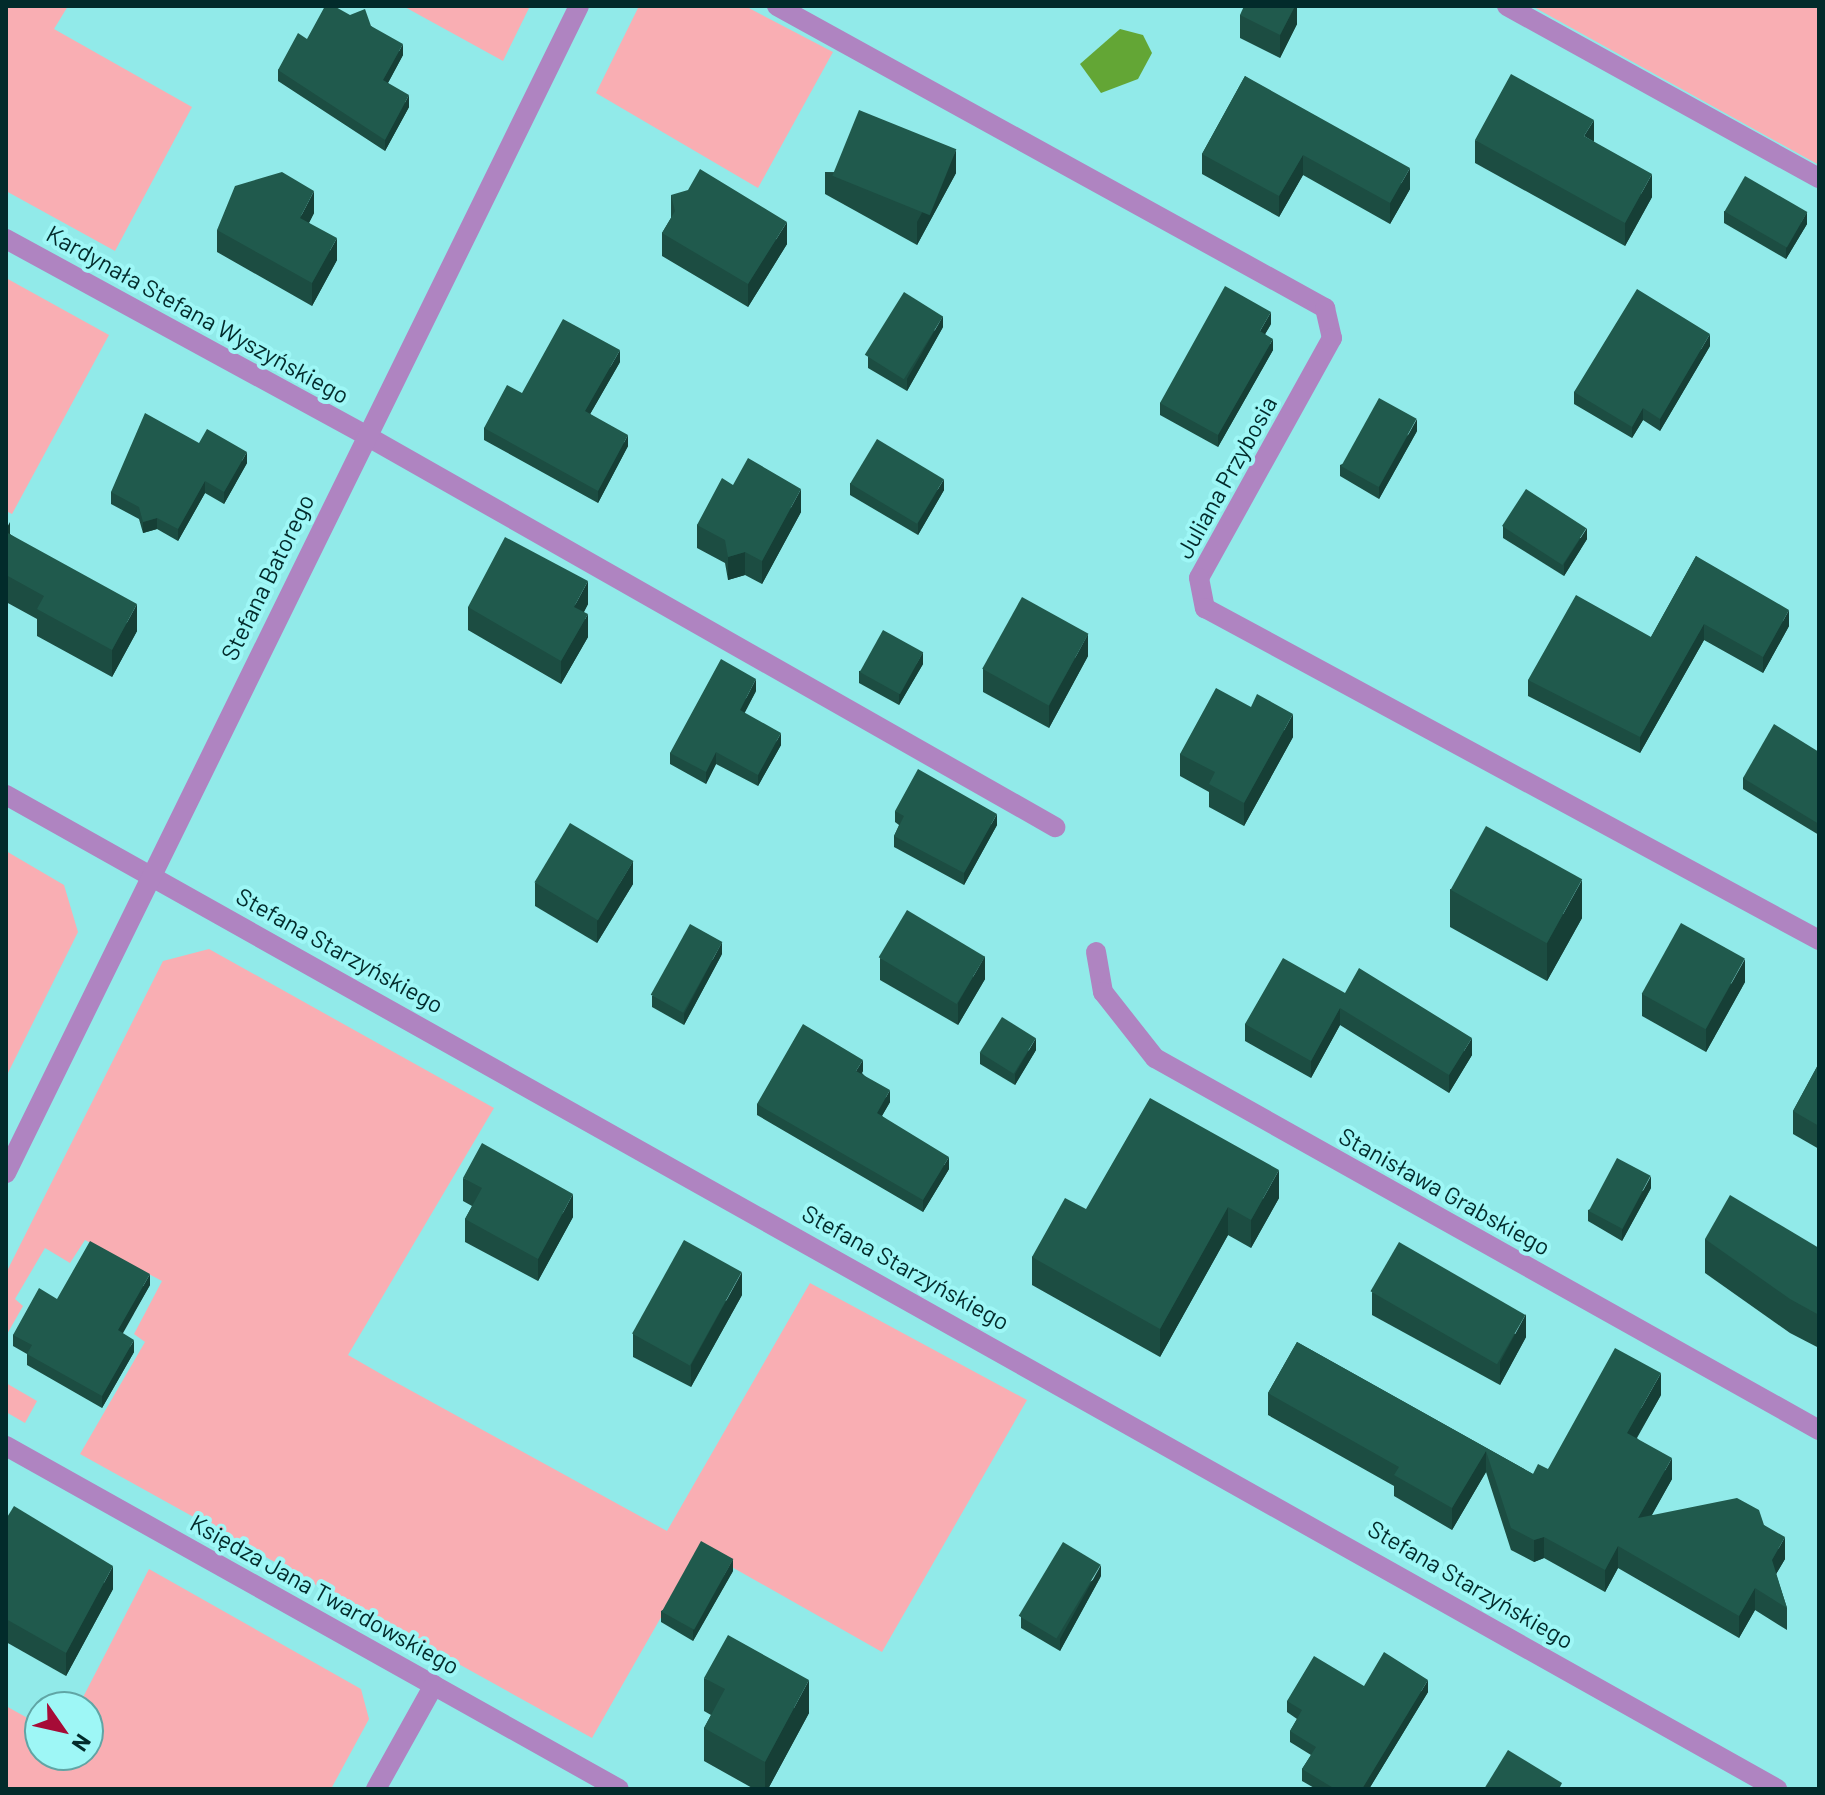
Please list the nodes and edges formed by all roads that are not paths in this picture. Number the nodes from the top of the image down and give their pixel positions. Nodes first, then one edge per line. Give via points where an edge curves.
1 (579, 6) edge
2 (777, 6) edge
3 (1507, 6) edge
4 (1819, 178) edge
5 (6, 239) edge
6 (365, 435) junction
7 (6, 795) edge
8 (1055, 827) dead end
9 (152, 875) junction
10 (1819, 940) edge
11 (1096, 952) dead end
12 (6, 1173) edge
13 (1819, 1430) edge
14 (6, 1446) edge
15 (434, 1685) junction
16 (376, 1789) edge
17 (619, 1789) edge
18 (1777, 1789) edge

1 - 6 street, Stefana Batorego
2 - 10 street, Juliana Przybosia via 1325,308 1332,338 1199,578 1205,608
3 - 4 street
5 - 6 street, Kardynała Stefana Wyszyńskiego
6 - 8 street, Kardynała Stefana Wyszyńskiego
6 - 9 street, Stefana Batorego
7 - 9 street, Stefana Starzyńskiego
9 - 12 street, Stefana Batorego
9 - 18 street, Stefana Starzyńskiego
11 - 13 street, Stanisława Grabskiego via 1103,992 1155,1058
14 - 15 street, Księdza Jana Twardowskiego
15 - 16 street
15 - 17 street, Księdza Jana Twardowskiego

